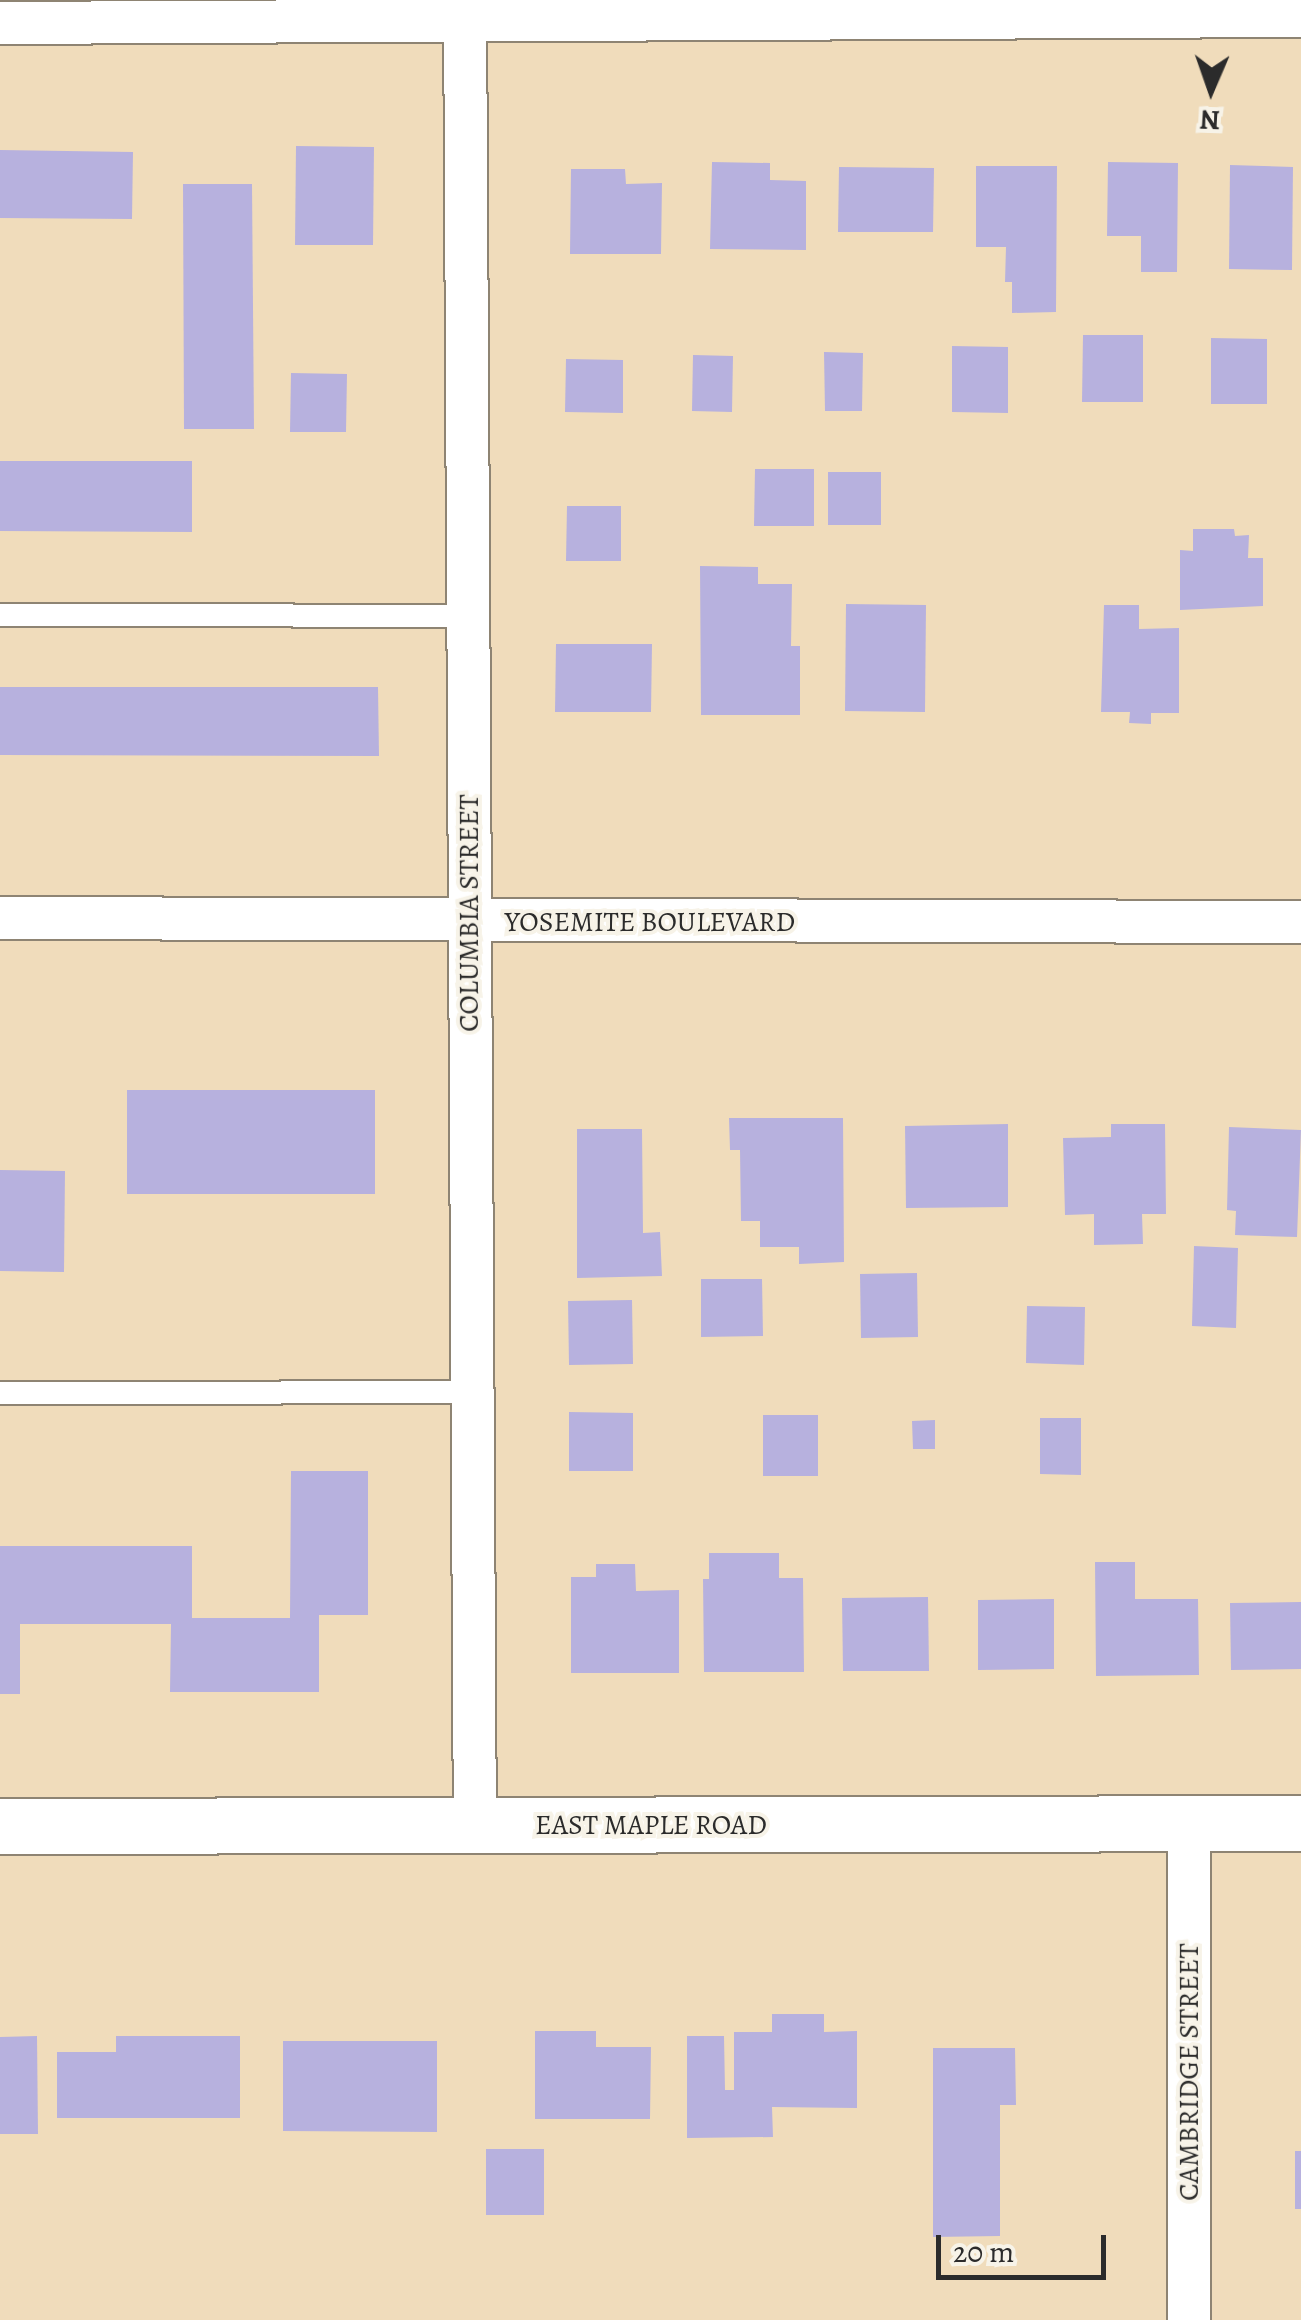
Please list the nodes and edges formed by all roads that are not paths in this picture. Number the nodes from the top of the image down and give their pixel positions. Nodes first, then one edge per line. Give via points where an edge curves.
1 (466, 10) edge
2 (1301, 16) edge
3 (0, 23) edge
4 (0, 616) edge
5 (470, 616) junction
6 (0, 918) edge
7 (469, 922) junction
8 (1301, 922) edge
9 (473, 1392) junction
10 (0, 1393) edge
11 (1189, 1824) junction
12 (1301, 1824) edge
13 (0, 1826) edge
14 (475, 1826) junction
15 (1189, 2320) edge

1 - 2 street
1 - 3 street
1 - 5 street, COLUMBIA STREET
4 - 5 lane
5 - 7 street, COLUMBIA STREET
6 - 7 street, YOSEMITE BOULEVARD
7 - 8 street, YOSEMITE BOULEVARD
7 - 9 street, COLUMBIA STREET
9 - 10 lane
9 - 14 street, COLUMBIA STREET
11 - 12 main road, EAST MAPLE ROAD
11 - 14 main road, EAST MAPLE ROAD
11 - 15 street, CAMBRIDGE STREET
13 - 14 main road, EAST MAPLE ROAD

